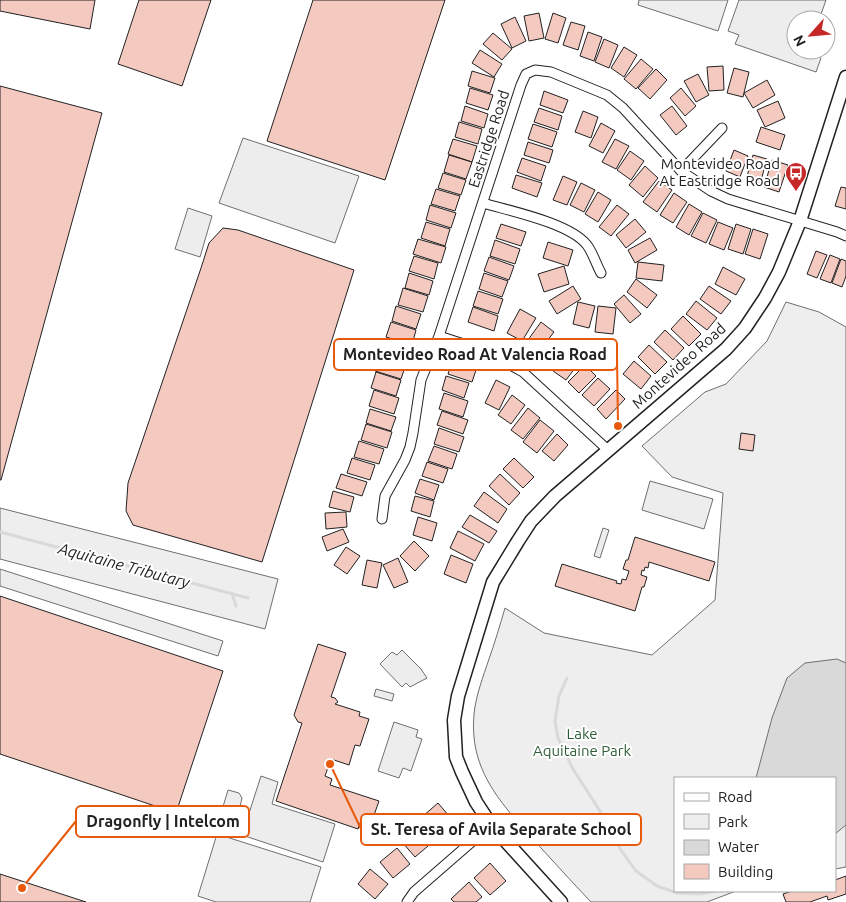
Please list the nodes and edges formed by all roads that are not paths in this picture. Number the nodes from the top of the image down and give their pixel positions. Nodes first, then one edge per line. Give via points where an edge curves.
1 (846, 77) edge
2 (722, 128) dead end
3 (681, 171) junction
4 (483, 203) junction
5 (800, 221) junction
6 (846, 236) edge
7 (600, 273) dead end
8 (439, 336) junction
9 (608, 450) junction
10 (382, 519) dead end
11 (491, 825) junction
12 (407, 902) edge
13 (561, 902) edge

1 - 5 street, Montevideo Road
2 - 3 street
3 - 4 street, Eastridge Road via 623,108 606,95 551,72 535,70 526,74 521,85
3 - 5 street, Eastridge Road via 728,199
4 - 7 street via 566,229 587,245
4 - 8 street, Eastridge Road
5 - 6 street, Eastridge Road
5 - 9 street, Montevideo Road via 776,278 745,328 726,349
8 - 9 street via 485,351 523,372
8 - 10 street, Eastridge Road via 421,380 410,447 385,496
9 - 11 street, Montevideo Road via 555,496 532,521 492,582 458,696 454,720 456,757 470,790
11 - 12 street via 414,892
11 - 13 street, Montevideo Road

